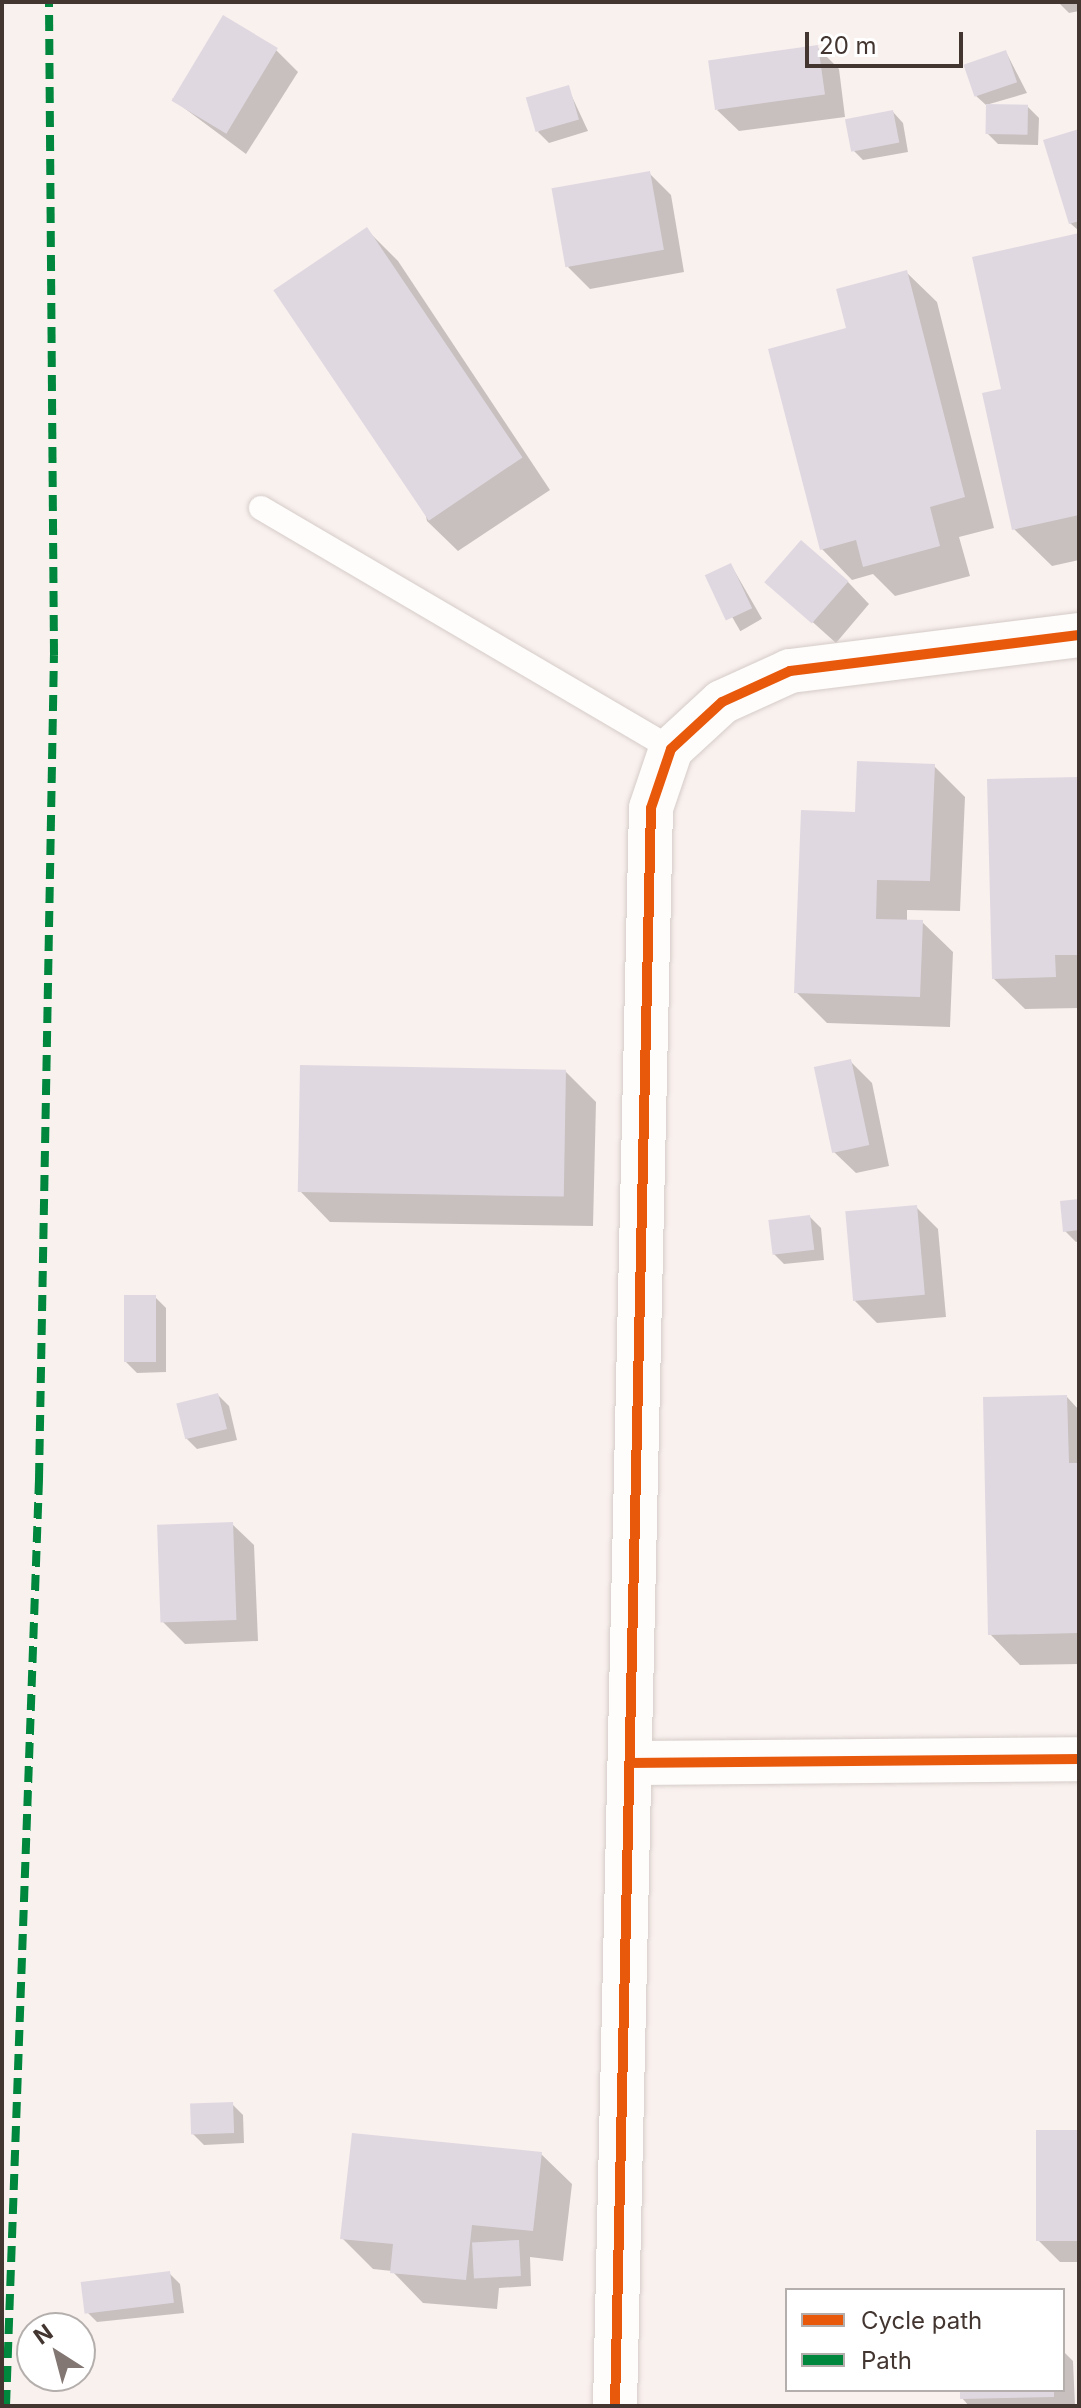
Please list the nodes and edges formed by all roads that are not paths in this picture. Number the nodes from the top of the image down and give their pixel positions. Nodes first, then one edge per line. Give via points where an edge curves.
1 (261, 508) dead end
2 (1079, 635) edge
3 (671, 749) junction
4 (1079, 1759) edge
5 (631, 1763) junction
6 (615, 2406) edge

1 - 3 lane
2 - 3 street via 790,671 722,702
3 - 5 street via 651,808
4 - 5 street
5 - 6 street

